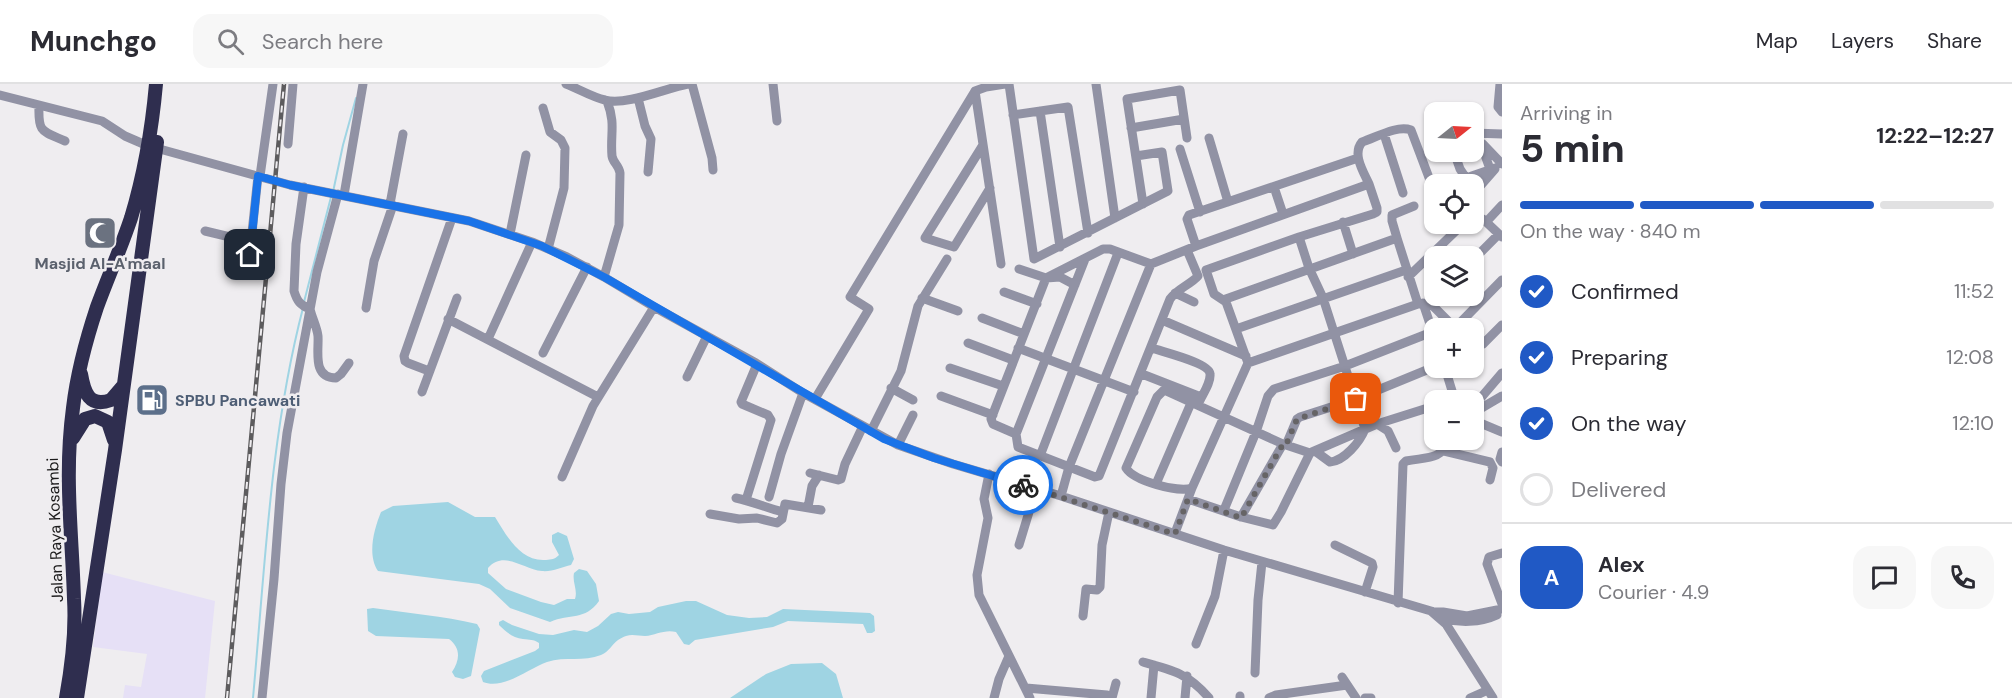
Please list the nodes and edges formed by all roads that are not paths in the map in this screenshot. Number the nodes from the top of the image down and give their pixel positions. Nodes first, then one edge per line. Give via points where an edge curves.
1 (156, 84) edge
2 (166, 84) edge
3 (273, 84) edge
4 (293, 84) edge
5 (363, 84) edge
6 (566, 84) edge
7 (690, 84) edge
8 (773, 84) edge
9 (1007, 84) edge
10 (1096, 84) edge
11 (1500, 84) edge
12 (975, 91) junction
13 (0, 95) edge
14 (638, 98) junction
15 (607, 101) junction
16 (39, 106) junction
17 (543, 108) dead end
18 (1040, 111) junction
19 (1502, 112) edge
20 (1013, 115) junction
21 (1184, 119) junction
22 (777, 121) dead end
23 (1131, 128) junction
24 (403, 134) dead end
25 (1384, 134) junction
26 (1484, 134) edge
27 (1502, 134) edge
28 (1187, 138) dead end
29 (1209, 138) dead end
30 (65, 141) dead end
31 (288, 144) dead end
32 (983, 145) junction
33 (1484, 146) edge
34 (152, 147) junction
35 (1180, 149) dead end
36 (526, 155) dead end
37 (1136, 156) junction
38 (1358, 158) junction
39 (1458, 162) edge
40 (1497, 166) edge
41 (712, 170) dead end
42 (648, 172) dead end
43 (1428, 174) edge
44 (259, 176) junction
45 (1484, 181) edge
46 (1368, 183) junction
47 (304, 187) junction
48 (1274, 187) junction
49 (990, 188) junction
50 (1403, 193) dead end
51 (338, 194) junction
52 (1228, 202) junction
53 (391, 204) junction
54 (1143, 204) junction
55 (1502, 205) edge
56 (1414, 206) dead end
57 (1200, 212) junction
58 (1283, 214) junction
59 (452, 218) junction
60 (1115, 218) junction
61 (1489, 219) dead end
62 (1484, 220) edge
63 (1343, 222) junction
64 (205, 231) dead end
65 (1088, 233) junction
66 (510, 234) junction
67 (1452, 234) edge
68 (1500, 236) edge
69 (1299, 237) junction
70 (1397, 238) junction
71 (251, 242) junction
72 (532, 242) junction
73 (1060, 247) junction
74 (1192, 248) junction
75 (548, 249) junction
76 (1484, 250) edge
77 (1118, 253) junction
78 (1353, 254) junction
79 (240, 256) dead end
80 (947, 259) dead end
81 (1085, 259) junction
82 (1001, 264) dead end
83 (1151, 264) junction
84 (587, 267) junction
85 (1309, 268) junction
86 (1019, 269) dead end
87 (1407, 273) junction
88 (604, 277) junction
89 (1046, 278) junction
90 (1502, 280) edge
91 (1075, 285) junction
92 (1004, 292) dead end
93 (1175, 293) junction
94 (457, 298) dead end
95 (922, 298) junction
96 (1323, 298) junction
97 (1222, 300) junction
98 (1194, 302) dead end
99 (1424, 303) joint
100 (1037, 304) junction
101 (305, 306) junction
102 (1428, 306) edge
103 (654, 307) junction
104 (366, 308) dead end
105 (958, 311) dead end
106 (982, 318) dead end
107 (1443, 318) edge
108 (1465, 318) edge
109 (448, 319) junction
110 (1161, 320) junction
111 (1502, 325) edge
112 (1236, 329) junction
113 (1334, 332) junction
114 (1024, 334) junction
115 (707, 336) junction
116 (1424, 337) edge
117 (488, 339) junction
118 (968, 343) dead end
119 (1484, 343) edge
120 (303, 344) junction
121 (1018, 348) junction
122 (1152, 348) junction
123 (316, 350) junction
124 (543, 353) dead end
125 (1013, 360) junction
126 (1046, 360) junction
127 (1247, 360) junction
128 (349, 363) dead end
129 (757, 364) junction
130 (80, 366) junction
131 (1345, 366) junction
132 (950, 368) dead end
133 (1074, 369) junction
134 (429, 371) junction
135 (1424, 371) edge
136 (1142, 374) junction
137 (687, 377) dead end
138 (1501, 377) edge
139 (1104, 381) junction
140 (124, 384) junction
141 (1002, 386) junction
142 (891, 388) junction
143 (422, 392) dead end
144 (1134, 392) junction
145 (803, 393) junction
146 (1484, 395) edge
147 (941, 396) dead end
148 (1502, 396) edge
149 (598, 397) junction
150 (815, 399) junction
151 (1356, 399) junction
152 (913, 400) dead end
153 (1197, 402) junction
154 (1484, 407) edge
155 (1424, 409) edge
156 (912, 415) dead end
157 (993, 415) junction
158 (1224, 418) junction
159 (1377, 424) junction
160 (1484, 425) edge
161 (867, 428) junction
162 (1365, 429) junction
163 (1256, 432) junction
164 (1502, 432) edge
165 (1016, 434) junction
166 (1285, 444) junction
167 (898, 445) junction
168 (1396, 448) dead end
169 (115, 450) junction
170 (1444, 451) joint
171 (68, 452) junction
172 (1313, 452) junction
173 (1040, 456) junction
174 (1499, 459) edge
175 (1069, 467) junction
176 (989, 474) junction
177 (562, 477) dead end
178 (1490, 480) dead end
179 (1156, 484) junction
180 (1192, 488) junction
181 (1035, 489) junction
182 (1061, 496) junction
183 (769, 497) dead end
184 (736, 498) dead end
185 (1188, 499) junction
186 (746, 500) junction
187 (808, 507) junction
188 (821, 510) dead end
189 (1224, 510) junction
190 (783, 512) junction
191 (1109, 512) junction
192 (710, 514) dead end
193 (1241, 518) junction
194 (1175, 534) junction
195 (1019, 545) dead end
196 (1335, 545) dead end
197 (1224, 550) junction
198 (1502, 553) edge
199 (1262, 562) junction
200 (1497, 575) edge
201 (1365, 592) junction
202 (1398, 603) junction
203 (1502, 604) edge
204 (1502, 611) edge
205 (1438, 615) junction
206 (1083, 616) dead end
207 (1196, 644) dead end
208 (1009, 656) junction
209 (1143, 662) dead end
210 (1154, 665) junction
211 (1255, 672) dead end
212 (1187, 676) junction
213 (1116, 683) dead end
214 (1026, 688) junction
215 (1491, 694) edge
216 (1078, 695) edge
217 (1188, 697) edge
218 (66, 698) edge
219 (76, 698) edge
220 (262, 698) edge
221 (994, 698) edge
222 (1030, 698) edge
223 (1111, 698) edge
224 (1151, 698) edge
225 (1209, 698) edge
226 (1269, 698) edge
227 (1356, 698) edge
228 (1365, 698) edge
229 (1371, 698) edge
230 (1470, 698) edge

1 - 34 highway, Jalan Raya Kosambi
2 - 34 highway, Jalan Raya Kosambi
3 - 44 street
4 - 31 street
5 - 51 street
6 - 15 street
7 - 14 street
7 - 41 street
8 - 22 street
9 - 12 street
9 - 20 street
10 - 60 street
11 - 19 street via 1498,107
12 - 32 street
12 - 150 street via 850,297 869,309
13 - 16 street
14 - 15 street
14 - 42 street via 651,139
15 - 88 street via 613,122 612,155 621,173 619,225
16 - 30 street via 39,126
16 - 34 street via 102,121
17 - 75 street via 550,132 565,148 564,188
18 - 20 street
18 - 65 street via 1068,107
18 - 73 street
20 - 73 street via 1033,258
21 - 23 street
21 - 23 street via 1180,90 1126,99
21 - 28 street
23 - 37 street
24 - 53 street
25 - 38 street via 1362,142
25 - 43 street via 1404,128 1412,130
25 - 50 street
26 - 27 street
29 - 52 street
32 - 49 street
32 - 49 street via 925,238 954,247
33 - 40 street
34 - 44 street
34 - 130 highway, Jalan Raya Kosambi
34 - 140 highway, Jalan Raya Kosambi
35 - 57 street
36 - 66 street
37 - 54 street
37 - 54 street via 1162,152 1164,162 1168,191
38 - 46 street
38 - 48 street
39 - 40 street via 1465,177
40 - 45 street
44 - 47 street
44 - 71 street
46 - 58 street
46 - 63 street via 1377,212
47 - 51 street
47 - 101 street via 293,281 296,299
48 - 52 street
48 - 58 street
49 - 82 street
51 - 53 street
51 - 101 street
52 - 57 street
53 - 59 street
53 - 104 street via 374,261
54 - 60 street
55 - 61 street
56 - 70 street via 1392,215
57 - 74 street via 1187,219
58 - 74 street
59 - 66 street
59 - 134 street via 404,357 408,363
60 - 65 street
62 - 68 street
63 - 69 street
63 - 78 street
64 - 71 street
65 - 73 street
66 - 72 street
67 - 87 street
68 - 76 street
69 - 85 street
69 - 97 street via 1208,269 1214,294
70 - 78 street
70 - 87 street
71 - 79 street via 250,255
72 - 75 street
72 - 117 street
74 - 83 street
74 - 93 street via 1198,276
75 - 84 street
77 - 81 street via 1103,249
77 - 83 street
77 - 133 street
78 - 85 street
80 - 95 street
81 - 89 street
81 - 91 street
83 - 139 street
84 - 88 street
84 - 124 street
85 - 96 street
85 - 97 street
86 - 89 street
87 - 96 street
87 - 99 street
88 - 103 street
89 - 91 street via 1056,276
89 - 100 street
90 - 108 street
91 - 126 street
92 - 100 street
93 - 98 street
93 - 110 street
94 - 109 street
95 - 105 street
95 - 142 street via 906,358
96 - 112 street
96 - 113 street
97 - 112 street via 1227,302
99 - 113 street
100 - 114 street
101 - 120 street
101 - 123 street via 317,333
102 - 107 street
103 - 115 street
103 - 149 street
106 - 114 street
109 - 117 street
109 - 134 street
110 - 122 street
110 - 127 street
111 - 119 street
112 - 127 street
113 - 127 street
113 - 131 street
114 - 121 street
115 - 129 street
115 - 137 street
116 - 131 street
117 - 149 street
118 - 125 street
120 - 123 street
120 - 220 street via 281,484
121 - 125 street
121 - 126 street
122 - 136 street
122 - 153 street via 1209,369 1210,379
123 - 128 street via 318,364 328,377 336,378
125 - 141 street
126 - 133 street
126 - 165 street
127 - 158 street
129 - 145 street
129 - 186 street via 741,402 771,420
130 - 140 highway via 85,391 96,401 111,400
130 - 171 highway, Jalan Raya Kosambi
131 - 151 street
131 - 163 street via 1274,389
132 - 141 street
133 - 139 street
133 - 173 street
134 - 143 street
135 - 151 street
136 - 144 street
136 - 153 street
138 - 146 street
139 - 144 street
139 - 175 street
140 - 169 highway, Jalan Raya Kosambi
141 - 157 street
142 - 152 street
142 - 161 street
144 - 175 street via 1099,476
145 - 150 street
145 - 183 street
147 - 157 street
148 - 154 street
149 - 177 street
150 - 161 street
151 - 162 street
151 - 166 street via 1300,417
153 - 158 street
153 - 179 street
153 - 179 street via 1164,390 1157,397 1126,468
155 - 159 street
156 - 167 street
157 - 165 street via 993,424
158 - 163 street
158 - 180 street
159 - 162 street
159 - 168 street via 1388,431
160 - 164 street
161 - 167 street
161 - 187 street via 845,464 841,479 814,474
162 - 172 street
162 - 172 street via 1362,438 1336,461 1330,462
163 - 166 street
163 - 189 street
165 - 173 street via 1018,447
166 - 172 street
166 - 193 street
167 - 176 street
169 - 171 highway via 111,427 95,416 81,422
169 - 219 highway, Jalan Raya Kosambi
170 - 174 street
170 - 202 street via 1403,464
171 - 218 highway, Jalan Raya Kosambi via 75,600
172 - 193 street via 1274,524
173 - 175 street
174 - 178 street
175 - 182 street
176 - 181 street
176 - 208 street via 984,503 988,518 976,581
179 - 180 street via 1182,490
180 - 185 street
181 - 182 street
181 - 195 street
182 - 191 street
184 - 186 street
185 - 189 street
185 - 194 street
186 - 190 street
187 - 188 street
187 - 190 street via 785,504
189 - 193 street
190 - 192 street via 777,523
191 - 194 street
191 - 206 street via 1102,545 1100,587 1086,589
194 - 197 street
196 - 201 street via 1372,563
197 - 199 street
197 - 207 street via 1215,596
198 - 200 street via 1487,560
199 - 201 street
199 - 211 street
200 - 203 street
201 - 202 street
202 - 205 street
204 - 205 street via 1451,621
205 - 215 street
208 - 214 street
208 - 221 street
209 - 210 street
210 - 212 street
210 - 224 street
212 - 217 street
212 - 225 street
213 - 223 street
214 - 216 street
214 - 222 street
215 - 230 street
216 - 223 street
226 - 227 street via 1344,681
228 - 229 street

